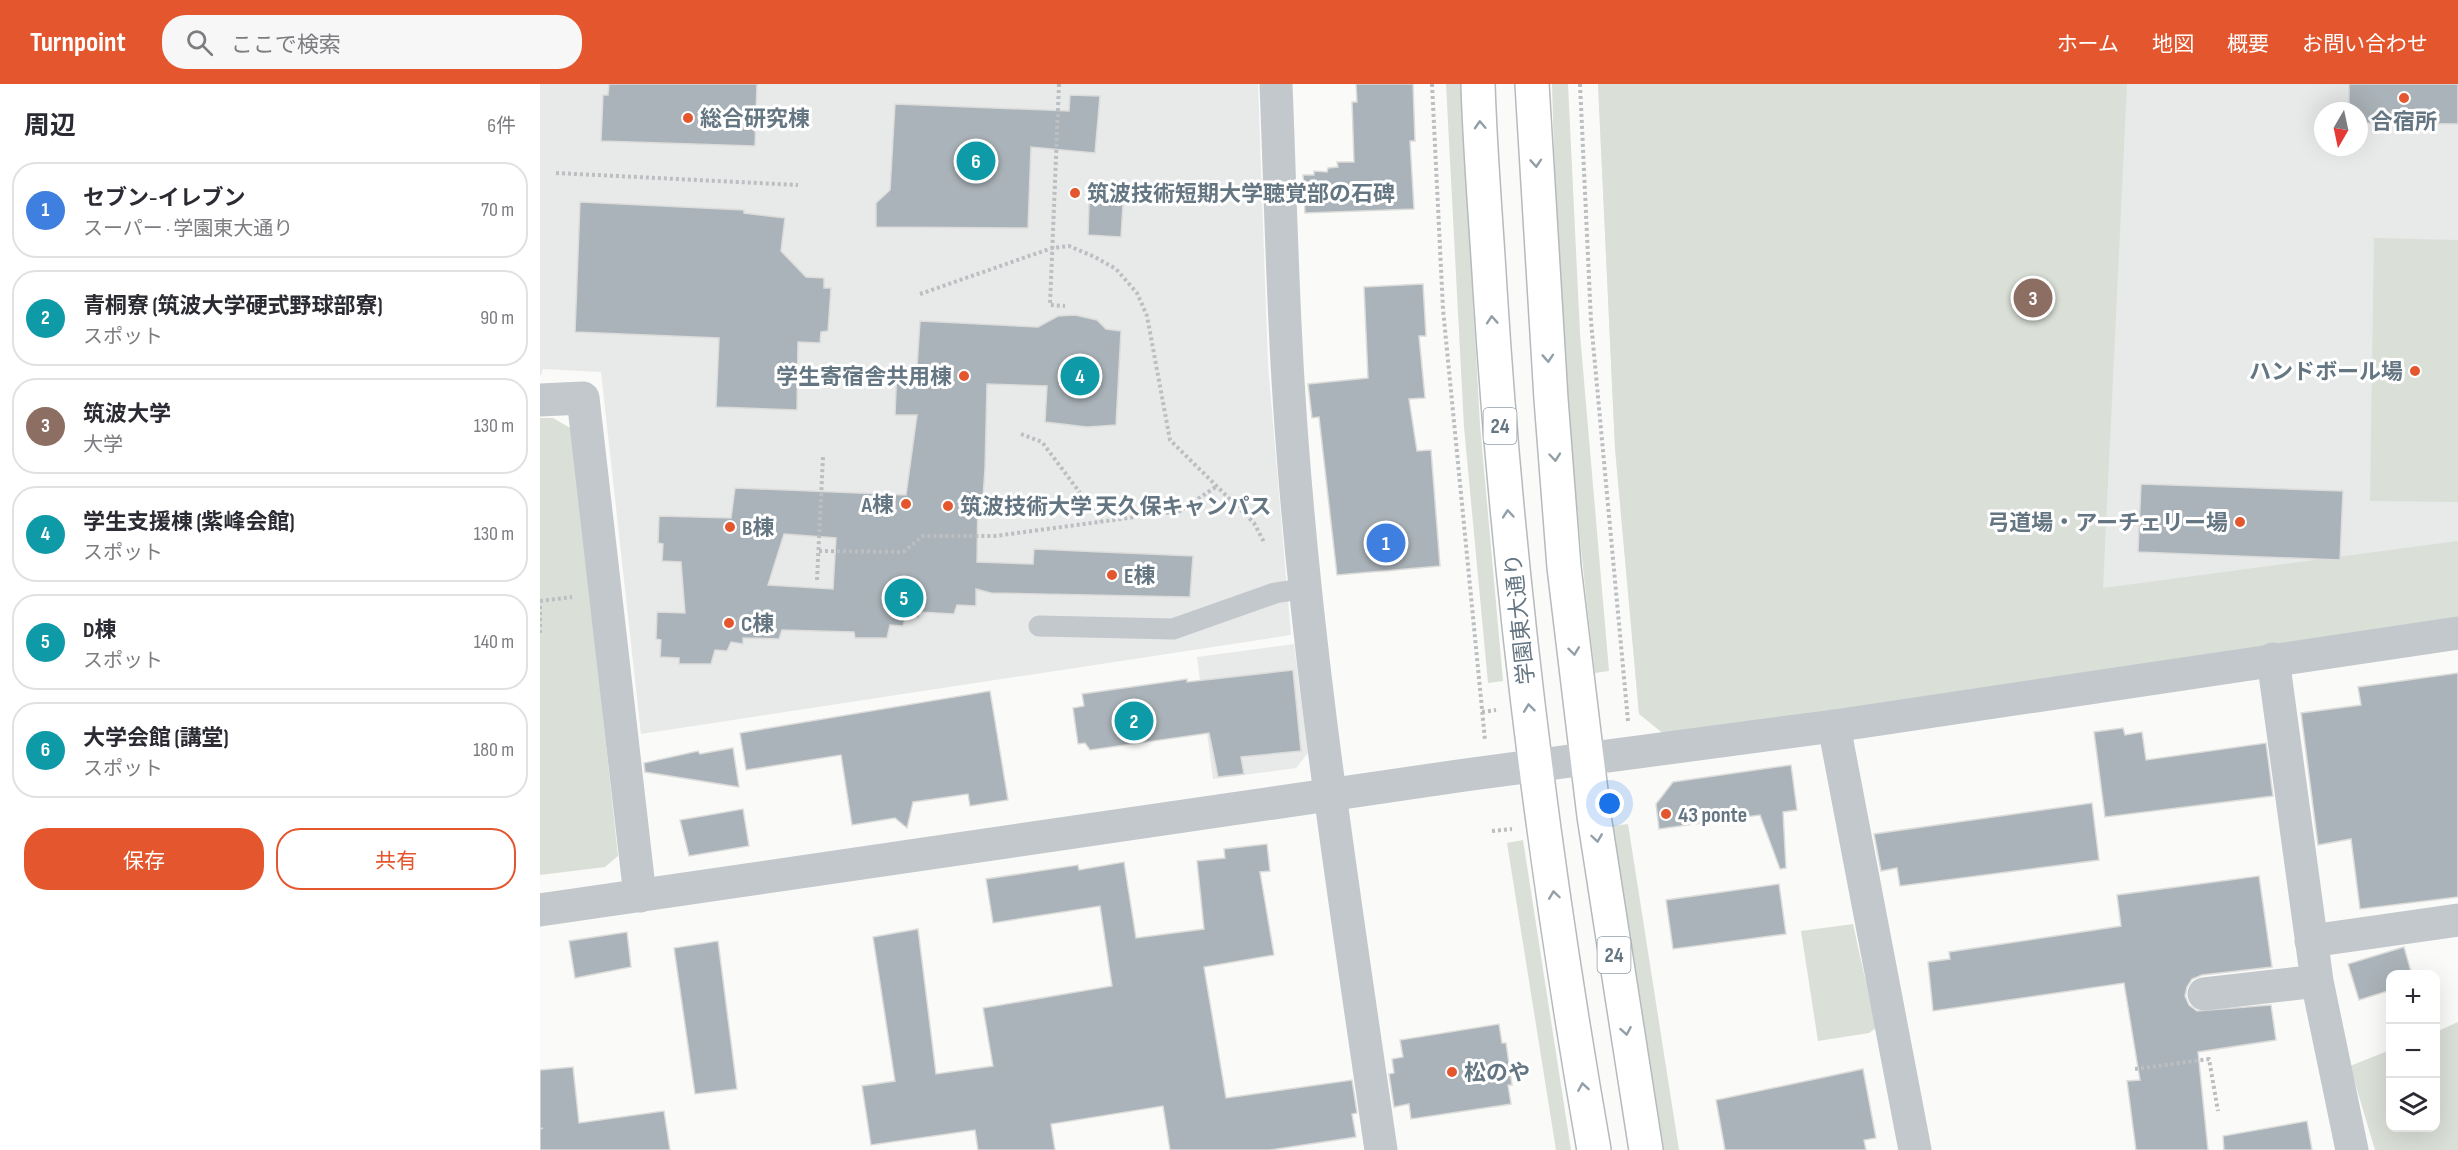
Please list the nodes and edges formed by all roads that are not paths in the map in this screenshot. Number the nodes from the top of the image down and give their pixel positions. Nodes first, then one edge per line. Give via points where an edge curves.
1 (1276, 84) edge
2 (1478, 84) edge
3 (1532, 84) edge
4 (540, 400) edge
5 (1300, 589) junction
6 (1039, 626) dead end
7 (2458, 633) edge
8 (2273, 659) junction
9 (1834, 726) junction
10 (1587, 759) junction
11 (1537, 766) junction
12 (1330, 794) junction
13 (640, 896) junction
14 (540, 910) edge
15 (2458, 920) edge
16 (2311, 941) junction
17 (2317, 981) junction
18 (2204, 994) dead end
19 (1381, 1150) edge
20 (1594, 1150) edge
21 (1646, 1150) edge
22 (1915, 1150) edge
23 (2352, 1150) edge

1 - 5 street
11 -> 2 main road, 学園東大通り / 24 via 1511,553
3 -> 10 main road, 24 via 1557,477
4 - 13 street via 583,398
5 - 6 lane via 1275,593 1173,629
5 - 12 street
7 - 8 street
8 - 9 street
8 - 16 street
9 - 10 street
9 - 22 street
10 - 11 street
10 -> 21 main road, 24
11 - 12 street
20 -> 11 main road, 学園東大通り / 24
12 - 13 street
12 - 19 street
13 - 14 street
15 - 16 street
16 - 17 street
17 - 18 street
17 - 23 street

